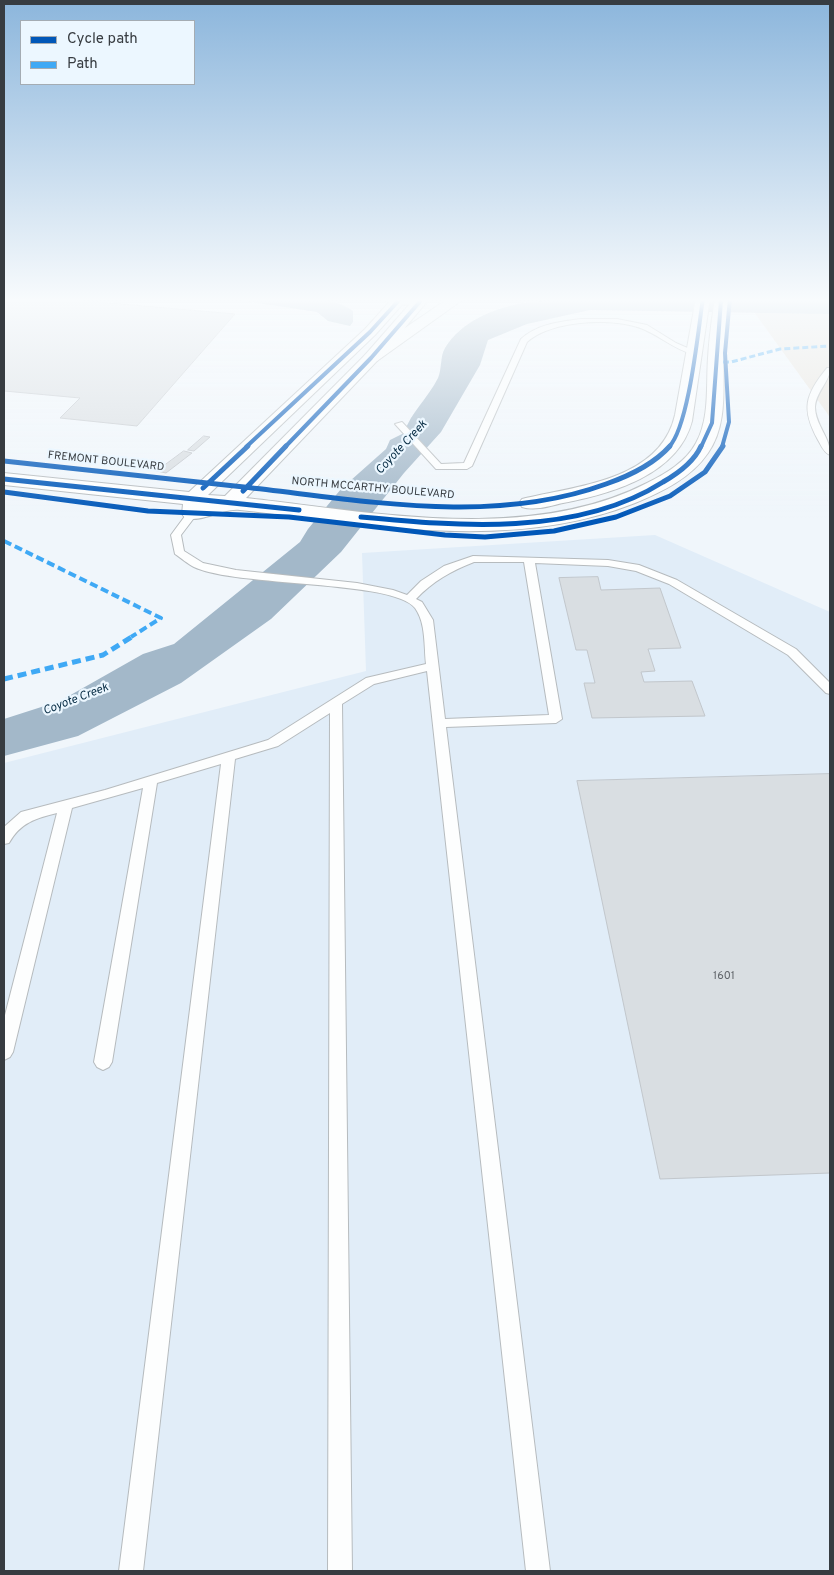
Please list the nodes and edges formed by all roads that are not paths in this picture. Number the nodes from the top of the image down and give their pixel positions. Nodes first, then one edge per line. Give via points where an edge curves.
1 (329, 372) edge
2 (358, 372) edge
3 (510, 372) edge
4 (692, 372) edge
5 (715, 372) edge
6 (829, 372) edge
7 (399, 424) dead end
8 (680, 432) junction
9 (708, 437) junction
10 (830, 452) edge
11 (4, 461) edge
12 (4, 480) edge
13 (246, 488) junction
14 (198, 499) junction
15 (302, 502) junction
16 (230, 503) junction
17 (403, 513) junction
18 (529, 558) junction
19 (409, 600) junction
20 (432, 666) junction
21 (830, 690) edge
22 (336, 702) junction
23 (439, 723) junction
24 (228, 756) junction
25 (151, 781) junction
26 (66, 805) junction
27 (4, 839) edge
28 (4, 1052) edge
29 (103, 1062) dead end
30 (131, 1571) edge
31 (340, 1571) edge
32 (538, 1571) edge

1 - 14 main road
2 - 13 main road
3 - 7 lane via 467,466 439,467
4 - 8 main road, NORTH MCCARTHY BOULEVARD
5 - 9 main road, NORTH MCCARTHY BOULEVARD via 712,423
6 - 10 lane via 816,386 809,406 816,430
8 - 9 main road
8 - 17 main road, NORTH MCCARTHY BOULEVARD via 663,454 647,466 588,491 537,502
9 - 17 main road, NORTH MCCARTHY BOULEVARD via 691,462 674,476 640,495 568,516 510,524 460,525
11 - 14 main road, FREMONT BOULEVARD
12 - 14 main road
13 - 14 main road, NORTH MCCARTHY BOULEVARD
13 - 15 main road, NORTH MCCARTHY BOULEVARD
13 - 16 main road
14 - 16 main road
14 - 19 lane via 176,535 179,552 199,565 236,573 357,586 393,593
15 - 16 main road, NORTH MCCARTHY BOULEVARD
15 - 17 main road, NORTH MCCARTHY BOULEVARD
18 - 19 lane via 473,559 448,568 425,583
18 - 21 lane via 640,568 673,582 792,652
18 - 23 lane via 556,719
19 - 20 lane via 418,604 427,620
20 - 22 lane via 370,680
20 - 23 lane
22 - 24 lane via 274,743
22 - 31 lane
23 - 32 lane
24 - 25 lane
24 - 30 lane
25 - 26 lane
25 - 29 lane
26 - 27 lane via 26,816 9,830
26 - 28 lane

